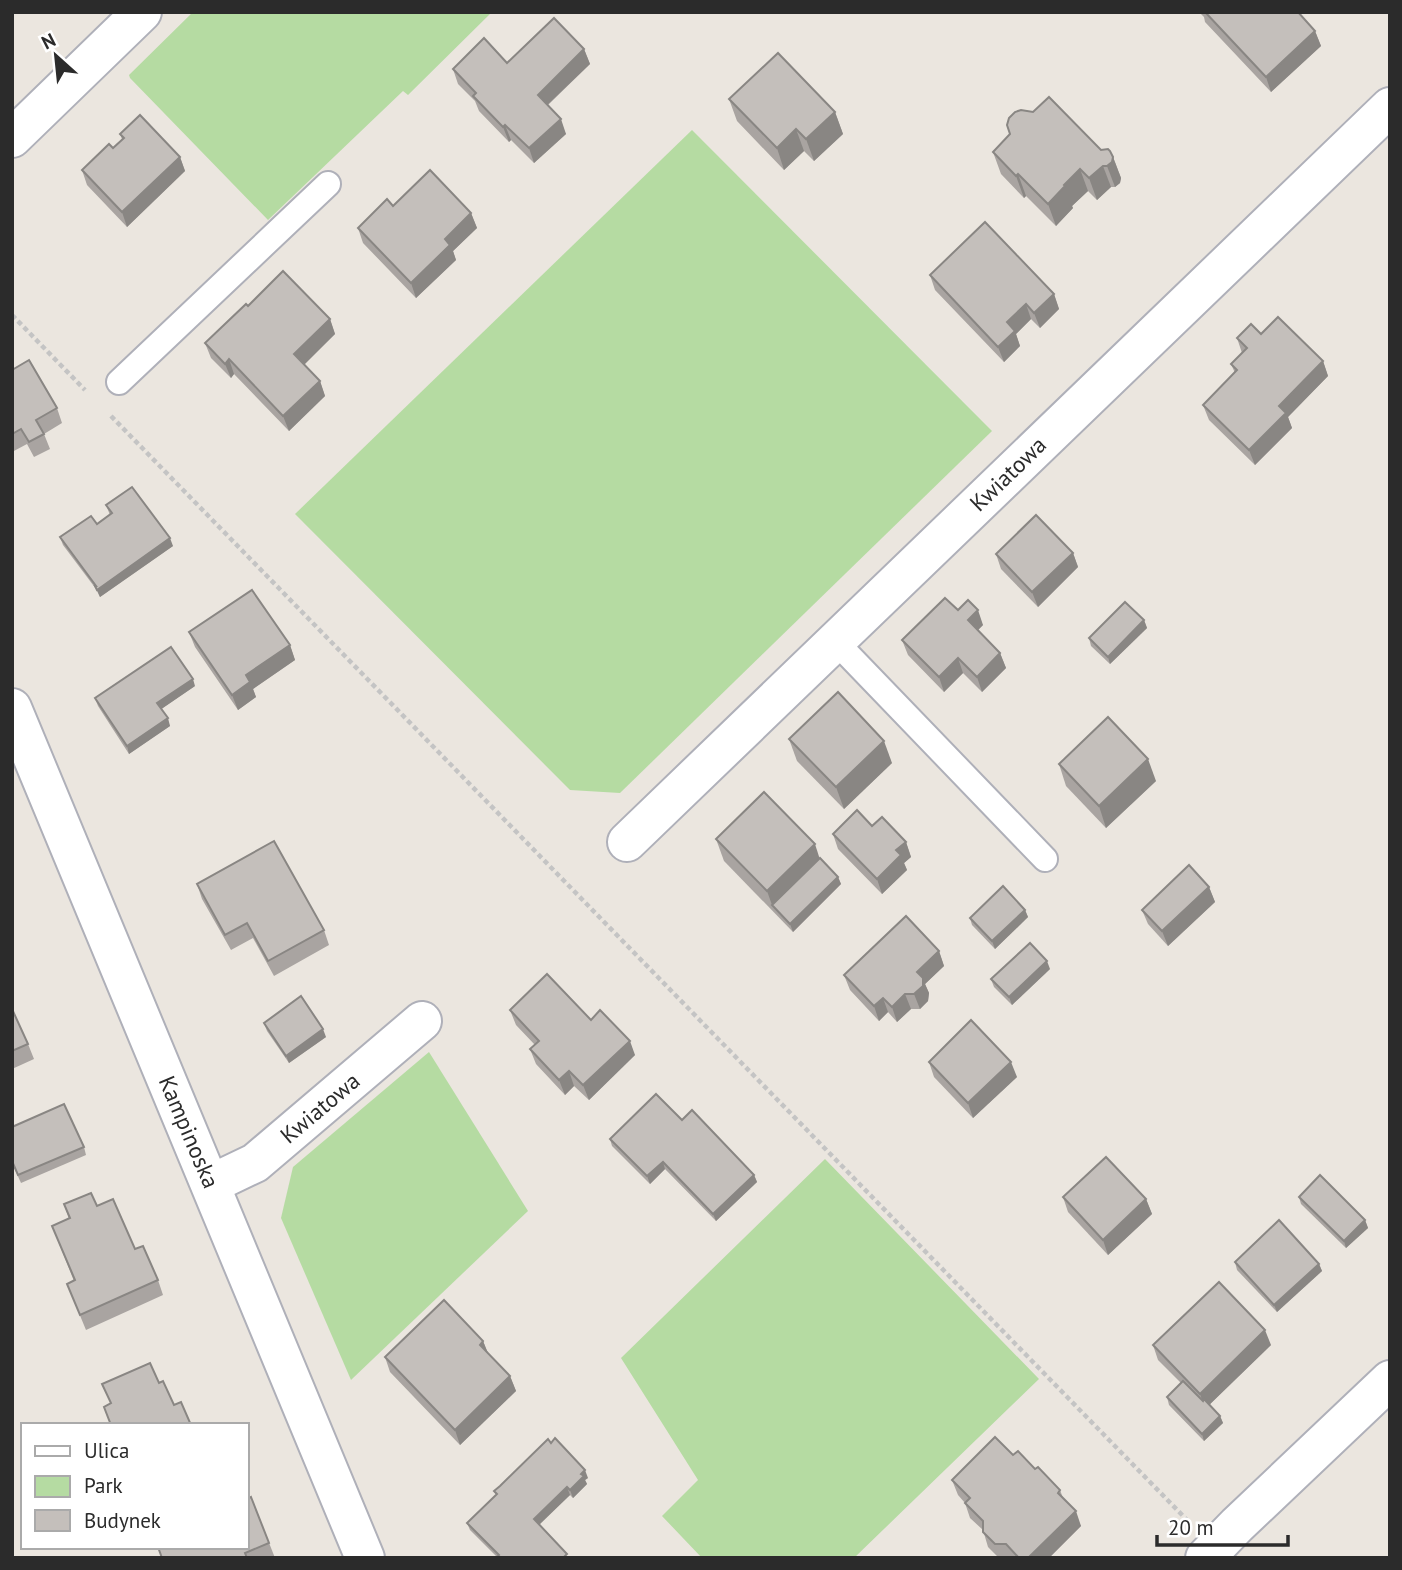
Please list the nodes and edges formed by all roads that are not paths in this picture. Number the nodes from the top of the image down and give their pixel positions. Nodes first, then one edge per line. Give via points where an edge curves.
1 (142, 12) edge
2 (1390, 107) edge
3 (12, 138) edge
4 (328, 184) dead end
5 (119, 382) dead end
6 (835, 640) junction
7 (12, 708) edge
8 (627, 842) dead end
9 (1045, 859) dead end
10 (422, 1021) dead end
11 (211, 1184) junction
12 (1390, 1380) edge
13 (365, 1558) edge
14 (1205, 1558) edge

1 - 3 street
2 - 6 street, Kwiatowa
4 - 5 lane
6 - 8 street, Kwiatowa
6 - 9 lane
7 - 11 street, Kampinoska
10 - 11 street, Kwiatowa via 255,1163
11 - 13 street, Kampinoska
12 - 14 street

